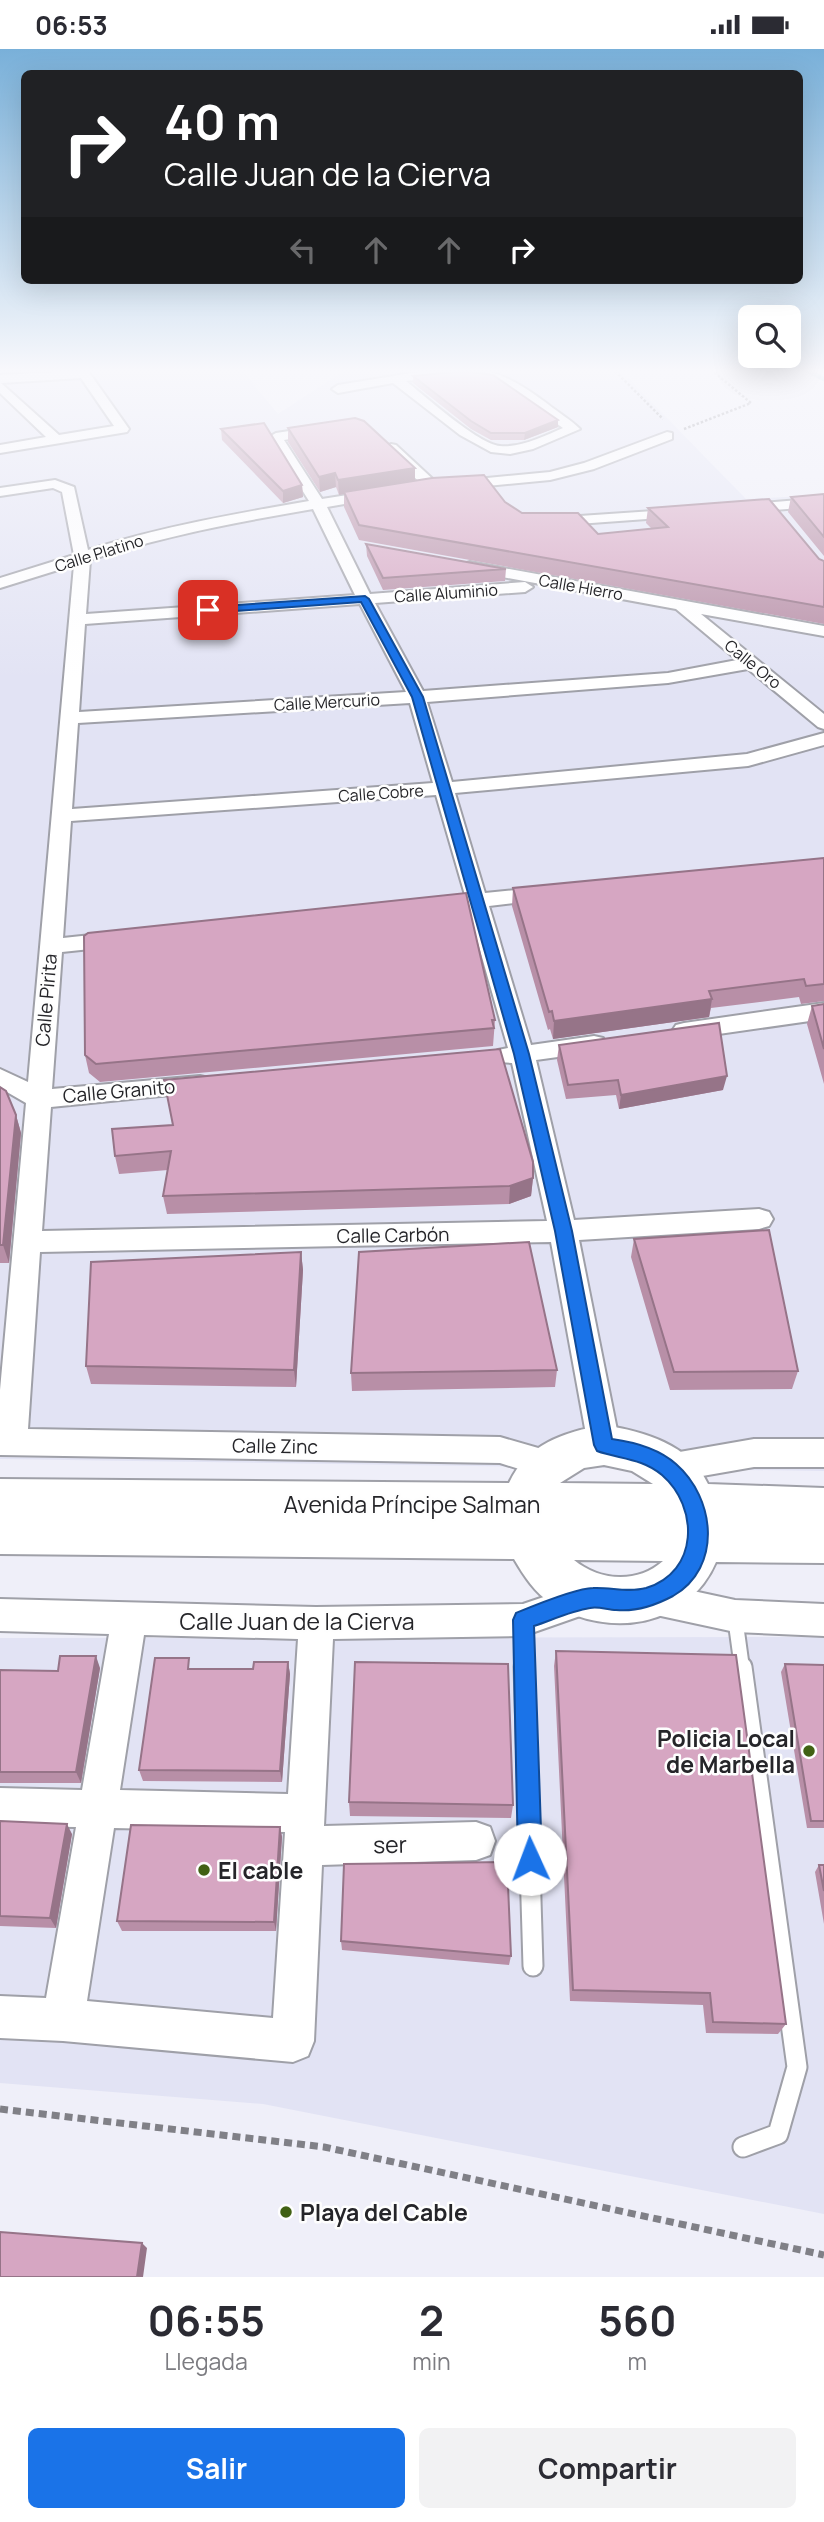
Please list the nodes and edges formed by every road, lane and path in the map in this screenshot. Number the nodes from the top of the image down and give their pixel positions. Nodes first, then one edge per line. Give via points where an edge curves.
1 (298, 472) edge
2 (416, 472) edge
3 (492, 472) edge
4 (507, 472) edge
5 (566, 472) edge
6 (489, 483) junction
7 (432, 487) junction
8 (0, 492) edge
9 (501, 500) edge
10 (824, 502) edge
11 (318, 504) junction
12 (719, 510) edge
13 (693, 512) edge
14 (536, 522) edge
15 (337, 543) junction
16 (364, 547) edge
17 (82, 558) junction
18 (457, 564) edge
19 (0, 583) edge
20 (563, 584) junction
21 (365, 599) junction
22 (681, 605) junction
23 (77, 620) junction
24 (824, 631) edge
25 (751, 663) junction
26 (820, 695) dead end
27 (417, 697) junction
28 (809, 710) junction
29 (69, 718) junction
30 (824, 723) edge
31 (824, 739) edge
32 (445, 788) junction
33 (61, 816) junction
34 (561, 891) edge
35 (478, 900) junction
36 (437, 904) edge
37 (134, 937) edge
38 (51, 946) junction
39 (824, 1010) edge
40 (659, 1034) edge
41 (618, 1040) edge
42 (522, 1054) junction
43 (480, 1058) edge
44 (0, 1077) edge
45 (218, 1082) edge
46 (38, 1099) junction
47 (759, 1220) dead end
48 (563, 1231) junction
49 (27, 1242) junction
50 (5, 1442) edge
51 (604, 1445) junction
52 (824, 1453) edge
53 (668, 1468) junction
54 (0, 1500) edge
55 (533, 1502) junction
56 (824, 1509) edge
57 (697, 1522) junction
58 (0, 1532) edge
59 (824, 1541) edge
60 (591, 1597) junction
61 (647, 1597) junction
62 (0, 1615) edge
63 (735, 1616) junction
64 (129, 1619) junction
65 (523, 1620) junction
66 (824, 1620) edge
67 (316, 1623) junction
68 (0, 1807) edge
69 (98, 1809) junction
70 (304, 1829) junction
71 (476, 1842) dead end
72 (533, 1966) dead end
73 (0, 2017) edge
74 (63, 2020) junction
75 (0, 2109) edge
76 (743, 2147) dead end
77 (824, 2255) edge

1 - 11 street
2 - 7 street
3 - 6 street
4 - 6 street
5 - 6 street, Calle Platino
6 - 7 street, Calle Platino
6 - 9 street
7 - 11 street, Calle Platino
8 - 17 street, Calle Pirita via 55,484 69,490
10 - 12 street via 776,512
11 - 15 street
11 - 17 street, Calle Platino via 198,526
13 - 14 street
15 - 16 street
15 - 21 street
17 - 19 street, Calle Platino
17 - 23 street, Calle Pirita
18 - 20 street, Calle Hierro
20 - 21 street, Calle Aluminio
20 - 22 street, Calle Hierro
21 - 23 street, Calle Aluminio
21 - 27 street
22 - 24 street, Calle Hierro
22 - 25 street, Calle Oro
23 - 29 street, Calle Pirita
25 - 27 street, Calle Mercurio via 668,678
25 - 28 street, Calle Oro
26 - 28 street
27 - 29 street, Calle Mercurio
27 - 32 street
28 - 30 street, Calle Oro
29 - 33 street, Calle Pirita
31 - 32 street, Calle Cobre via 748,760
32 - 33 street, Calle Cobre
32 - 35 street
33 - 38 street, Calle Pirita
34 - 35 street
35 - 36 street
35 - 42 street
37 - 38 street
38 - 46 street, Calle Pirita
39 - 40 street
41 - 42 street
42 - 43 street
42 - 48 street
44 - 46 street
45 - 46 street, Calle Granito
46 - 49 street, Calle Pirita
47 - 48 street, Calle Carbón
48 - 49 street, Calle Carbón
48 - 51 street
49 - 50 street, Calle Pirita
50 - 55 street, Calle Zinc via 500,1450
51 - 53 main road via 637,1451
51 - 55 main road via 573,1450
52 - 53 street via 754,1453
53 - 57 main road via 684,1485
54 - 55 main road, Avenida Príncipe Salman
55 - 57 main road, Avenida Príncipe Salman
55 - 58 main road, Avenida Príncipe Salman
55 - 60 main road via 536,1557 569,1588
56 - 57 main road, Avenida Príncipe Salman
57 - 59 main road, Avenida Príncipe Salman
57 - 61 main road via 694,1558 683,1575
60 - 61 main road via 620,1601
60 - 65 street, Calle Juan de la Cierva
61 - 63 street
62 - 64 street, Calle Juan de la Cierva
63 - 66 street
63 - 76 lane via 797,2067 778,2134
64 - 67 street, Calle Juan de la Cierva
64 - 69 street
65 - 67 street, Calle Juan de la Cierva
65 - 72 lane
67 - 70 street
68 - 69 street, ser
69 - 70 street, ser
69 - 74 street
70 - 71 street, ser
70 - 74 street via 293,2041
73 - 74 street
75 - 77 path via 324,2147

